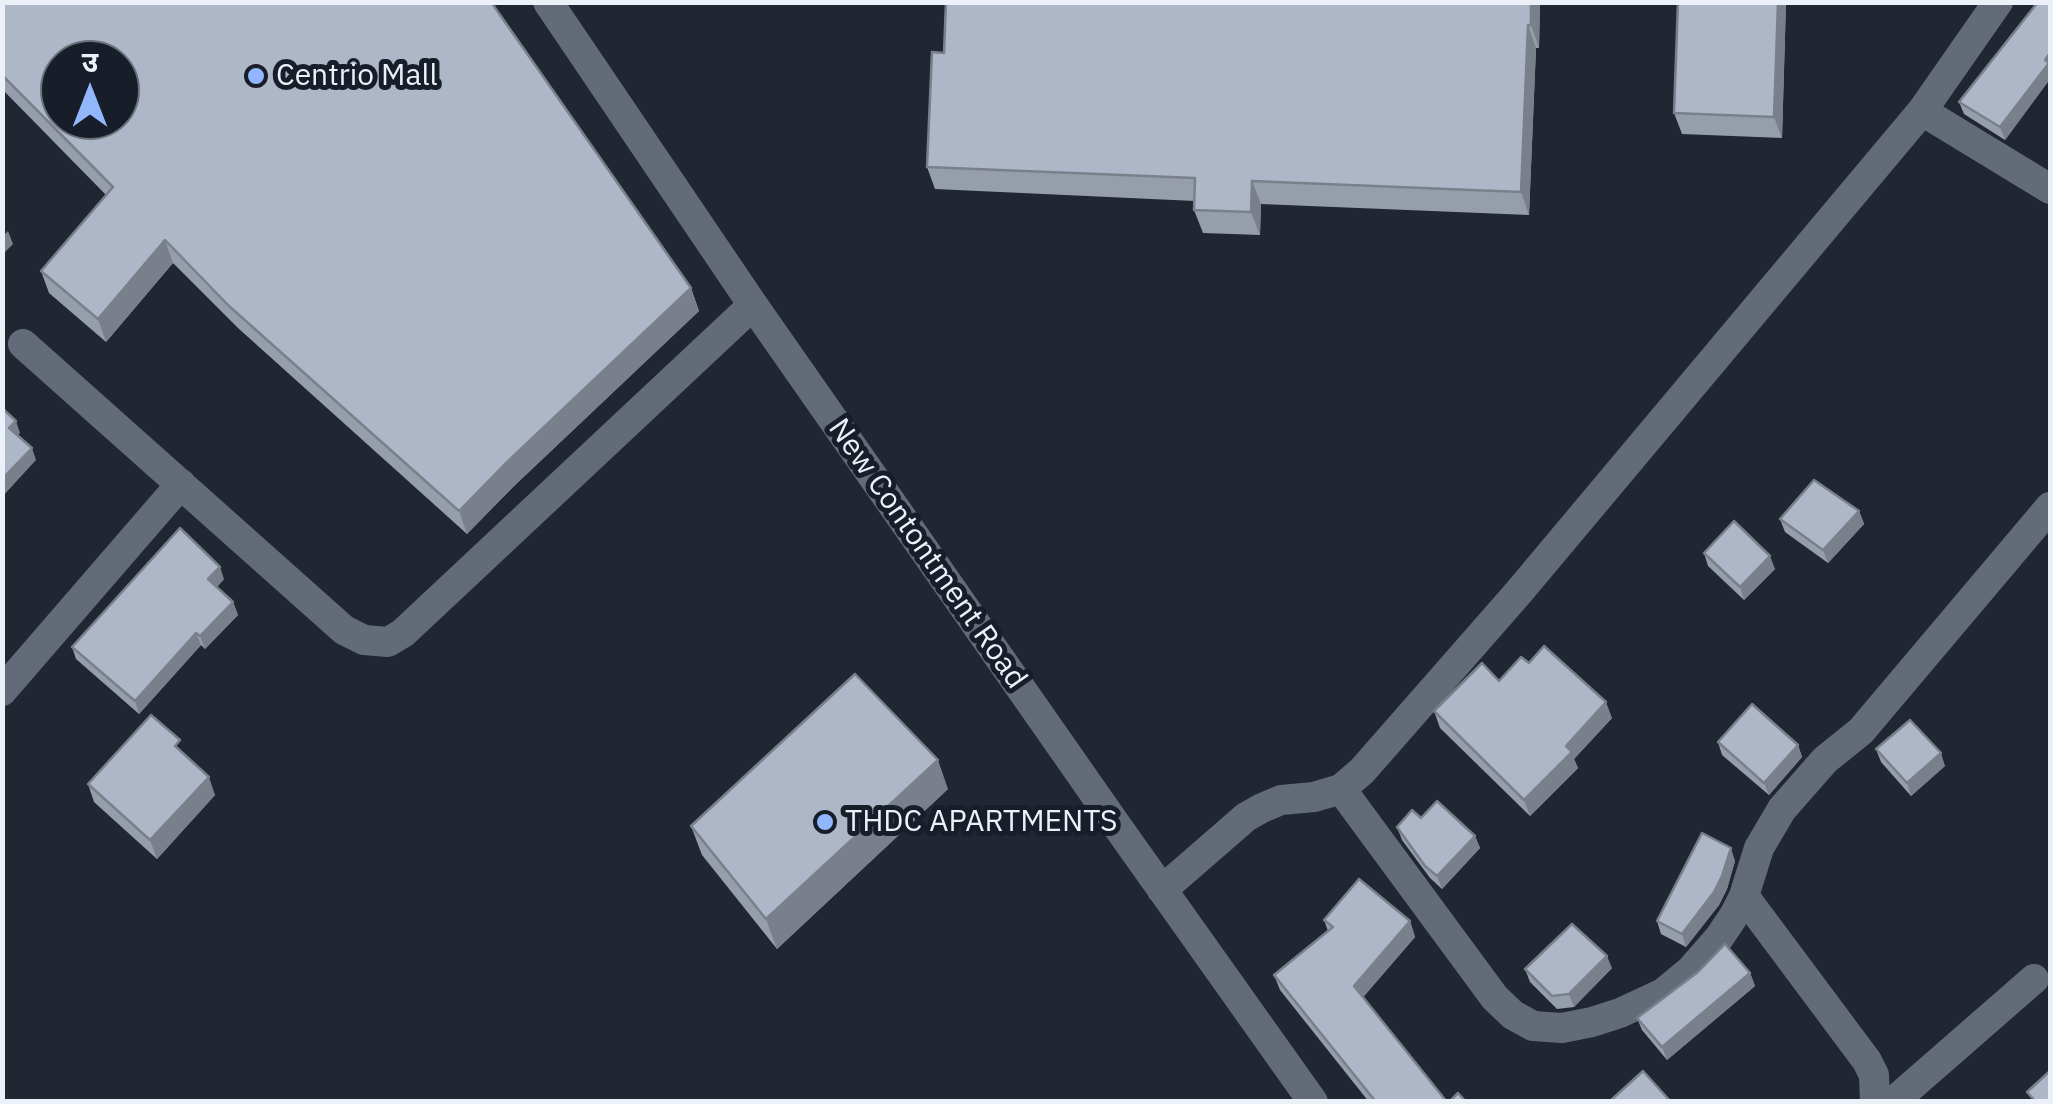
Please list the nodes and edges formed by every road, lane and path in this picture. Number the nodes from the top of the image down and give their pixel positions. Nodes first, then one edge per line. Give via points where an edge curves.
1 (548, 2) edge
2 (1998, 2) edge
3 (1922, 111) junction
4 (2050, 189) edge
5 (753, 305) junction
6 (23, 344) dead end
7 (180, 484) junction
8 (2050, 507) edge
9 (2, 691) edge
10 (1341, 789) junction
11 (1162, 890) junction
12 (1744, 896) junction
13 (2034, 978) dead end
14 (1313, 1102) edge
15 (1875, 1102) edge
16 (1893, 1102) edge

1 - 5 street, New Contontment Road
2 - 3 street
3 - 4 street
3 - 10 street via 1518,593
5 - 7 street via 388,642 344,630
5 - 11 street, New Contontment Road
6 - 7 street
7 - 9 street
8 - 12 street via 1861,731 1796,792 1768,829
10 - 11 street via 1282,800 1246,817
10 - 12 street via 1495,998 1533,1026 1592,1022 1663,993 1719,938
11 - 14 street, New Contontment Road
12 - 15 street via 1868,1060
13 - 16 street

